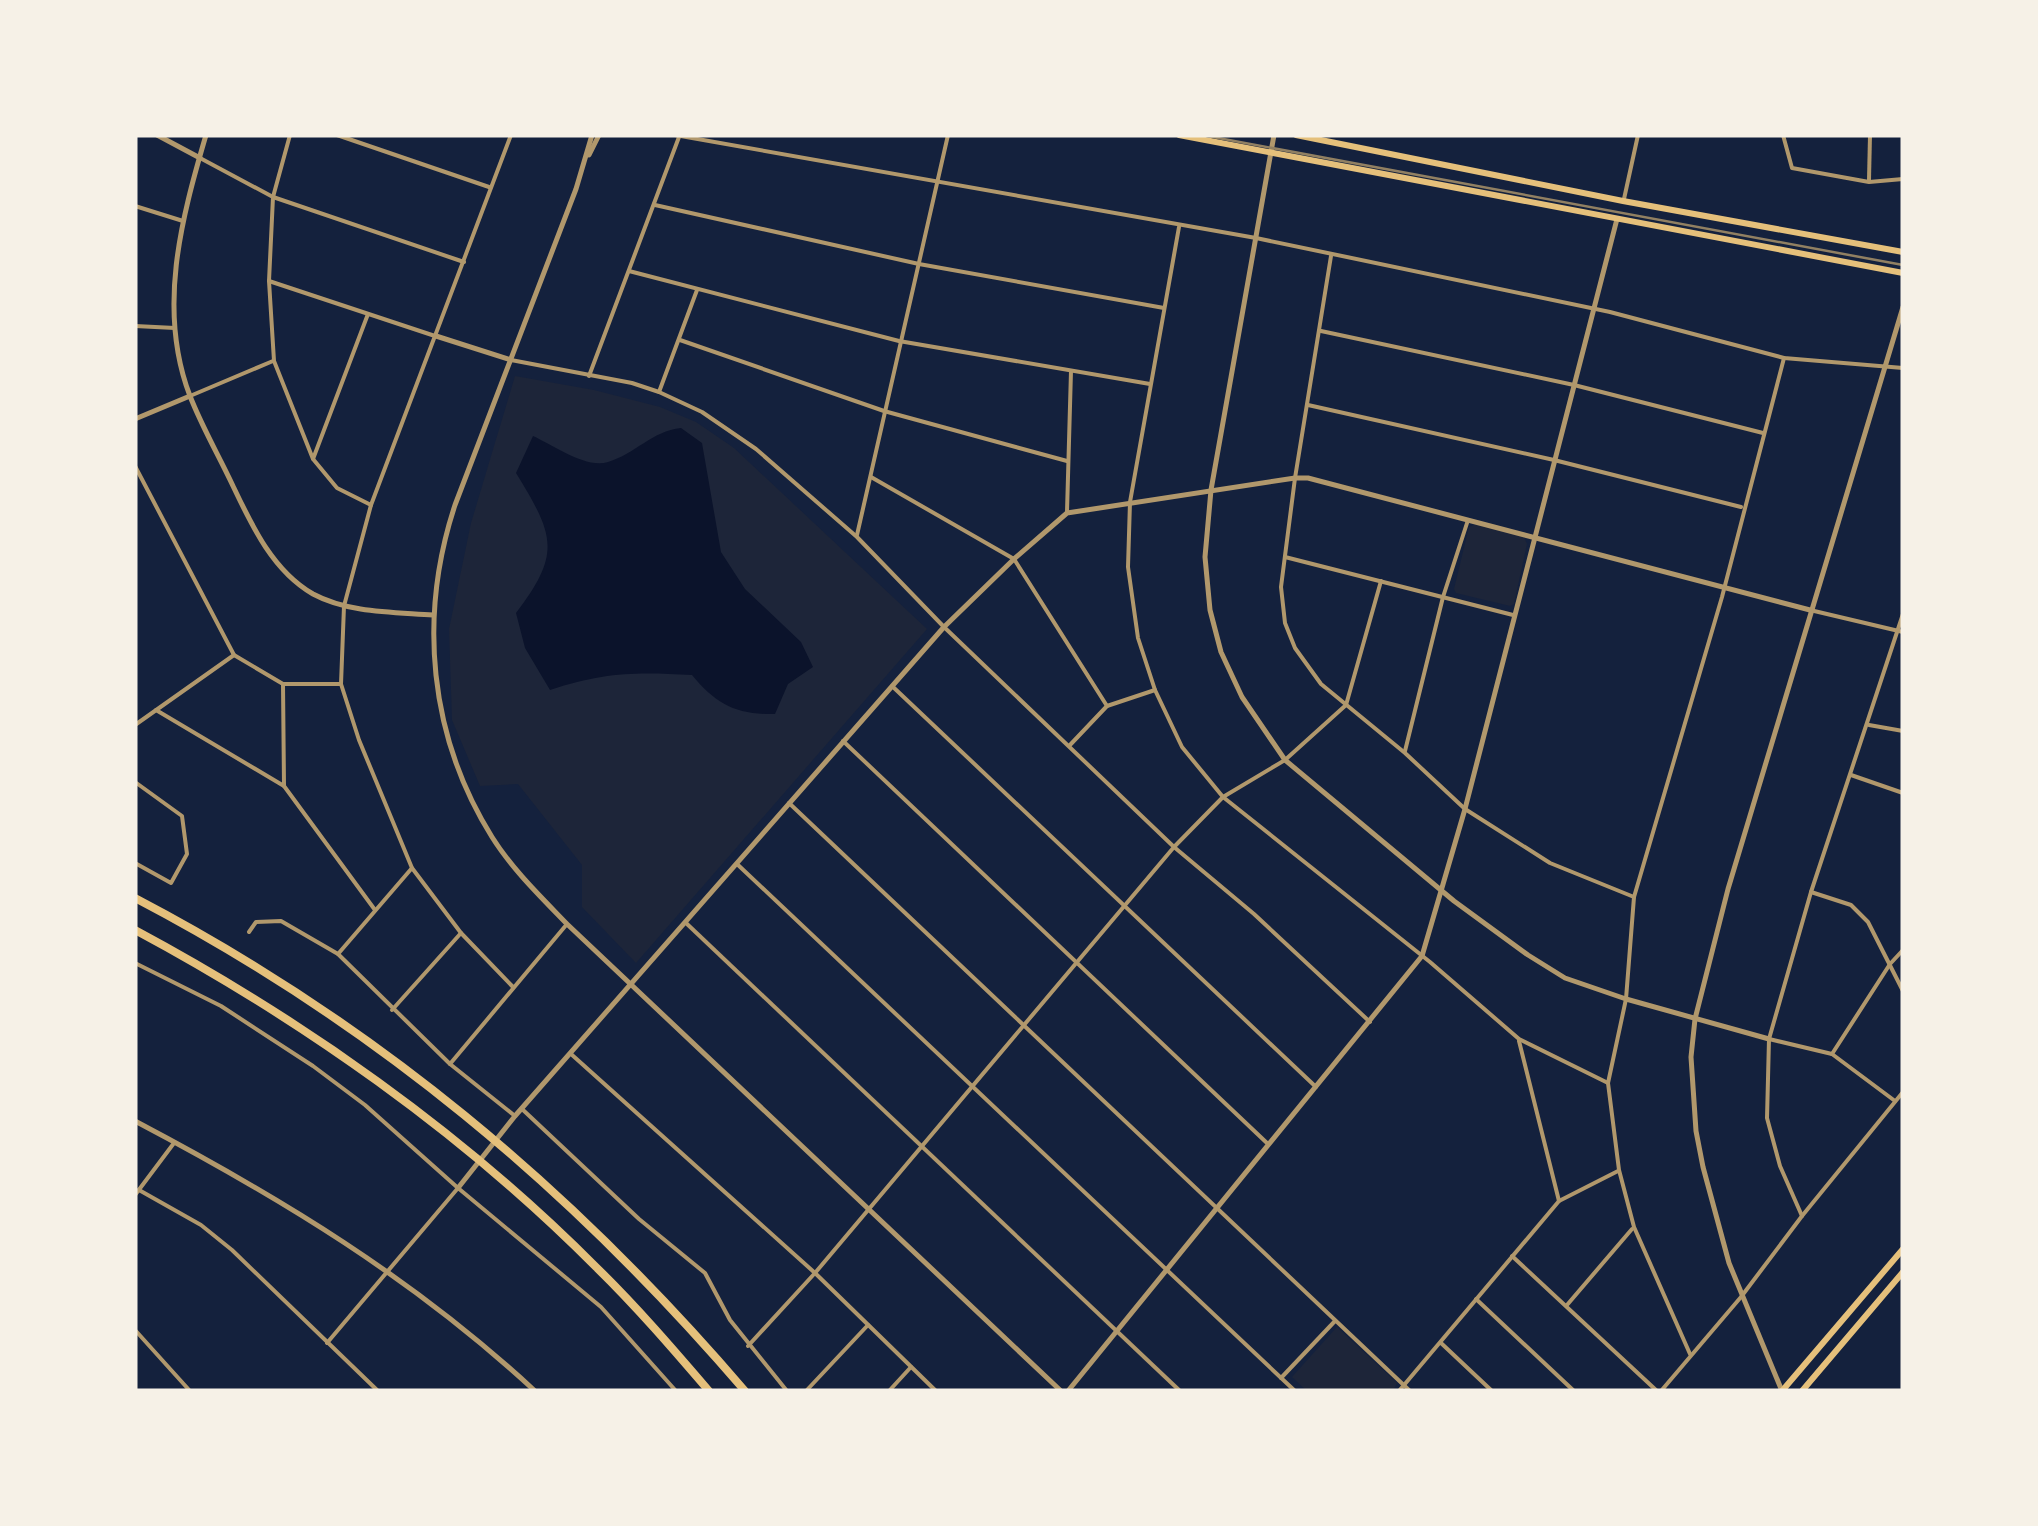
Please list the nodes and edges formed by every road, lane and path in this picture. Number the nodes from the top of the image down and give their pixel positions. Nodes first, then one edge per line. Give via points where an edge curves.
1 (157, 135) edge
2 (206, 135) edge
3 (290, 135) edge
4 (338, 135) edge
5 (510, 135) edge
6 (595, 135) edge
7 (948, 135) edge
8 (1179, 135) edge
9 (1274, 135) edge
10 (1296, 135) edge
11 (1638, 135) edge
12 (1783, 135) edge
13 (1870, 135) edge
14 (677, 136) edge
15 (1272, 153) junction
16 (200, 158) junction
17 (1903, 179) edge
18 (1870, 182) junction
19 (937, 184) junction
20 (491, 188) junction
21 (273, 197) junction
22 (1623, 201) junction
23 (655, 204) junction
24 (135, 206) edge
25 (1617, 219) junction
26 (183, 220) junction
27 (1179, 226) junction
28 (1256, 238) junction
29 (1903, 252) edge
30 (1332, 254) junction
31 (464, 262) junction
32 (919, 264) junction
33 (629, 270) junction
34 (1903, 273) edge
35 (269, 281) junction
36 (697, 290) junction
37 (1903, 307) edge
38 (1164, 308) junction
39 (1592, 308) junction
40 (368, 313) junction
41 (135, 326) edge
42 (176, 328) junction
43 (1320, 331) junction
44 (436, 336) junction
45 (680, 340) junction
46 (900, 341) junction
47 (1784, 358) junction
48 (511, 360) junction
49 (274, 361) junction
50 (1883, 367) junction
51 (1903, 368) edge
52 (1071, 372) junction
53 (589, 376) junction
54 (1150, 384) junction
55 (1574, 385) junction
56 (659, 392) junction
57 (190, 396) junction
58 (1308, 405) junction
59 (884, 411) junction
60 (135, 420) edge
61 (1763, 433) junction
62 (313, 459) junction
63 (1554, 460) junction
64 (1066, 461) junction
65 (135, 466) edge
66 (871, 477) junction
67 (1295, 478) junction
68 (1211, 490) junction
69 (1130, 502) junction
70 (371, 505) junction
71 (1743, 508) junction
72 (1067, 513) junction
73 (1468, 520) junction
74 (857, 537) junction
75 (1535, 537) junction
76 (1285, 556) junction
77 (1014, 558) junction
78 (1382, 581) junction
79 (1726, 585) junction
80 (1443, 597) junction
81 (344, 606) junction
82 (1810, 610) junction
83 (1903, 614) edge
84 (433, 615) junction
85 (1514, 616) junction
86 (944, 628) junction
87 (1901, 632) edge
88 (234, 655) junction
89 (283, 684) junction
90 (341, 684) junction
91 (892, 686) junction
92 (1155, 690) junction
93 (1107, 706) junction
94 (1346, 706) junction
95 (156, 710) junction
96 (1869, 725) junction
97 (135, 726) edge
98 (1903, 732) edge
99 (843, 742) junction
100 (1070, 746) junction
101 (1405, 753) junction
102 (1285, 760) junction
103 (1851, 774) junction
104 (135, 782) edge
105 (284, 786) junction
106 (1903, 793) edge
107 (1223, 798) junction
108 (788, 803) junction
109 (1465, 809) junction
110 (1174, 847) junction
111 (135, 863) edge
112 (736, 864) junction
113 (412, 868) junction
114 (1442, 890) junction
115 (1810, 892) junction
116 (135, 898) edge
117 (1634, 898) junction
118 (1124, 905) junction
119 (375, 910) junction
120 (686, 923) junction
121 (567, 924) junction
122 (135, 930) edge
123 (249, 932) dead end
124 (461, 933) junction
125 (1903, 950) edge
126 (338, 954) junction
127 (1422, 956) junction
128 (135, 964) edge
129 (1075, 964) junction
130 (1890, 964) junction
131 (513, 987) junction
132 (630, 987) junction
133 (1903, 992) edge
134 (1626, 999) junction
135 (392, 1010) junction
136 (1695, 1019) junction
137 (1370, 1022) junction
138 (1023, 1026) junction
139 (1519, 1039) junction
140 (1768, 1039) junction
141 (571, 1054) junction
142 (1832, 1054) junction
143 (450, 1064) junction
144 (1608, 1083) junction
145 (973, 1086) junction
146 (1316, 1087) junction
147 (1903, 1092) edge
148 (1895, 1101) junction
149 (522, 1109) junction
150 (515, 1116) junction
151 (135, 1121) edge
152 (175, 1142) junction
153 (922, 1146) junction
154 (1270, 1146) junction
155 (1618, 1170) junction
156 (458, 1188) junction
157 (137, 1193) edge
158 (1558, 1201) junction
159 (1216, 1207) junction
160 (867, 1211) junction
161 (1802, 1216) junction
162 (1634, 1227) junction
163 (1903, 1249) edge
164 (1512, 1256) junction
165 (1166, 1268) junction
166 (388, 1271) junction
167 (815, 1272) junction
168 (1903, 1272) edge
169 (1476, 1298) junction
170 (1742, 1298) junction
171 (1568, 1305) junction
172 (1335, 1321) junction
173 (868, 1325) junction
174 (135, 1330) edge
175 (1116, 1331) junction
176 (1440, 1342) junction
177 (327, 1343) junction
178 (748, 1346) junction
179 (1690, 1354) junction
180 (911, 1367) junction
181 (1281, 1378) junction
182 (1404, 1385) junction
183 (190, 1391) edge
184 (378, 1391) edge
185 (535, 1391) edge
186 (676, 1391) edge
187 (709, 1391) edge
188 (745, 1391) edge
189 (786, 1391) edge
190 (806, 1391) edge
191 (888, 1391) edge
192 (936, 1391) edge
193 (1064, 1391) edge
194 (1180, 1391) edge
195 (1295, 1391) edge
196 (1399, 1391) edge
197 (1410, 1391) edge
198 (1492, 1391) edge
199 (1574, 1391) edge
200 (1659, 1391) edge
201 (1782, 1391) edge
202 (1802, 1391) edge

1 - 16 street
2 - 16 street
3 - 21 street
4 - 20 street
5 - 20 street
6 - 48 street
7 - 19 street
8 - 15 main road
9 - 15 street
10 - 22 main road
11 - 22 street
12 - 18 street via 1792,168
13 - 18 street
14 - 19 street
14 - 23 street
15 - 25 main road
15 - 28 street
16 - 21 street
16 - 26 street
17 - 18 street
19 - 27 street
19 - 32 street
20 - 31 street
21 - 31 street
21 - 35 street
22 - 29 main road
23 - 32 street
23 - 33 street
24 - 26 street
25 - 34 main road
25 - 39 street
26 - 42 street via 174,276
27 - 28 street
27 - 38 street
28 - 30 street
28 - 68 street
30 - 39 street
30 - 43 street
31 - 44 street
32 - 38 street
32 - 46 street
33 - 36 street
33 - 53 street
35 - 40 street
35 - 49 street
36 - 45 street
36 - 46 street
37 - 50 street
38 - 54 street
39 - 47 street
39 - 55 street
40 - 44 street
40 - 62 street
41 - 42 street
42 - 57 street
43 - 55 street
43 - 58 street
44 - 48 street
44 - 70 street
45 - 56 street
45 - 59 street
46 - 52 street
46 - 59 street
47 - 50 street
47 - 61 street
48 - 53 street
48 - 84 street via 448,526
49 - 57 street
49 - 62 street
50 - 51 street
50 - 82 street
52 - 54 street
52 - 64 street
53 - 56 street
54 - 69 street
55 - 61 street
55 - 63 street
56 - 74 street via 756,448
57 - 60 street
57 - 81 street via 275,562 314,594
58 - 63 street
58 - 67 street
59 - 64 street
59 - 66 street
61 - 71 street
62 - 70 street via 337,488
63 - 71 street
63 - 75 street
64 - 72 street
65 - 88 street
66 - 74 street
66 - 77 street
67 - 68 street
67 - 73 street
67 - 76 street
68 - 69 street
68 - 102 street via 1205,557 1210,610 1242,697
69 - 72 street
69 - 92 street via 1128,567 1138,638
70 - 81 street
71 - 79 street
72 - 77 street
73 - 75 street
73 - 80 street
74 - 86 street
75 - 79 street
75 - 85 street
76 - 78 street
76 - 94 street via 1282,587 1295,648
77 - 86 street
77 - 93 street
78 - 80 street
78 - 94 street
79 - 82 street
79 - 117 street
80 - 85 street
80 - 101 street
81 - 84 street
81 - 90 street
82 - 87 street
82 - 136 street
83 - 87 street
84 - 121 street via 435,678 454,760 494,840
85 - 109 street
86 - 91 street
86 - 100 street
87 - 96 street
88 - 89 street
88 - 95 street
89 - 90 street
89 - 105 street
90 - 113 street
91 - 99 street
91 - 118 street
92 - 93 street
92 - 107 street via 1182,746
93 - 100 street
94 - 101 street
94 - 102 street
95 - 97 street
95 - 105 street
96 - 98 street
96 - 103 street
99 - 108 street
99 - 129 street
100 - 110 street
101 - 109 street
102 - 107 street
102 - 114 street
103 - 106 street
103 - 115 street
104 - 111 street via 182,816 186,854 171,883
105 - 119 street
107 - 110 street
107 - 127 street
108 - 112 street
108 - 138 street
109 - 114 street
109 - 117 street via 1550,863
110 - 118 street
110 - 137 street
112 - 120 street
112 - 145 street
113 - 119 street
113 - 124 street
114 - 127 street
114 - 134 street via 1565,978
115 - 130 street via 1851,905
115 - 140 street
116 - 188 highway via 311,1002 482,1127 616,1248
117 - 134 street
118 - 129 street
118 - 146 street
119 - 126 street
120 - 132 street
120 - 153 street
121 - 131 street
121 - 132 street
122 - 187 highway via 271,1011 457,1144 595,1266
123 - 126 street via 256,922 281,921
124 - 131 street
124 - 135 street
125 - 130 street
126 - 135 street
127 - 137 street
127 - 139 street
128 - 156 street via 221,1006 312,1066
129 - 138 street
129 - 154 street
130 - 133 street
130 - 142 street
131 - 143 street
132 - 141 street
132 - 160 street
134 - 136 street
134 - 144 street
135 - 143 street
136 - 140 street
136 - 170 street via 1696,1131
137 - 146 street
138 - 145 street
138 - 159 street
139 - 144 street
139 - 158 street
140 - 142 street
140 - 161 street via 1768,1118
141 - 149 street
141 - 167 street
142 - 148 street
143 - 150 street
144 - 155 street
145 - 153 street
145 - 165 street
146 - 154 street
147 - 148 street
148 - 161 street
149 - 150 street
149 - 178 street via 706,1272
150 - 156 street
151 - 152 street
152 - 157 street
152 - 166 street
153 - 160 street
153 - 175 street
154 - 159 street
155 - 158 street
155 - 162 street
156 - 166 street
156 - 186 street via 602,1308
157 - 177 street via 201,1225
158 - 164 street
159 - 165 street
159 - 172 street
160 - 167 street
160 - 193 street
161 - 170 street
162 - 171 street
162 - 179 street
163 - 201 main road
164 - 169 street
164 - 171 street
165 - 175 street
165 - 181 street
166 - 177 street
166 - 185 street
167 - 173 street
167 - 178 street
168 - 202 main road
169 - 176 street
169 - 199 street
170 - 179 street
170 - 201 street
171 - 200 street
172 - 181 street
172 - 182 street
173 - 180 street
173 - 190 street
174 - 183 street
175 - 193 street
175 - 194 street
176 - 182 street
176 - 198 street
177 - 184 street
178 - 189 street
179 - 200 street
180 - 191 street
180 - 192 street
181 - 195 street
182 - 196 street
182 - 197 street

